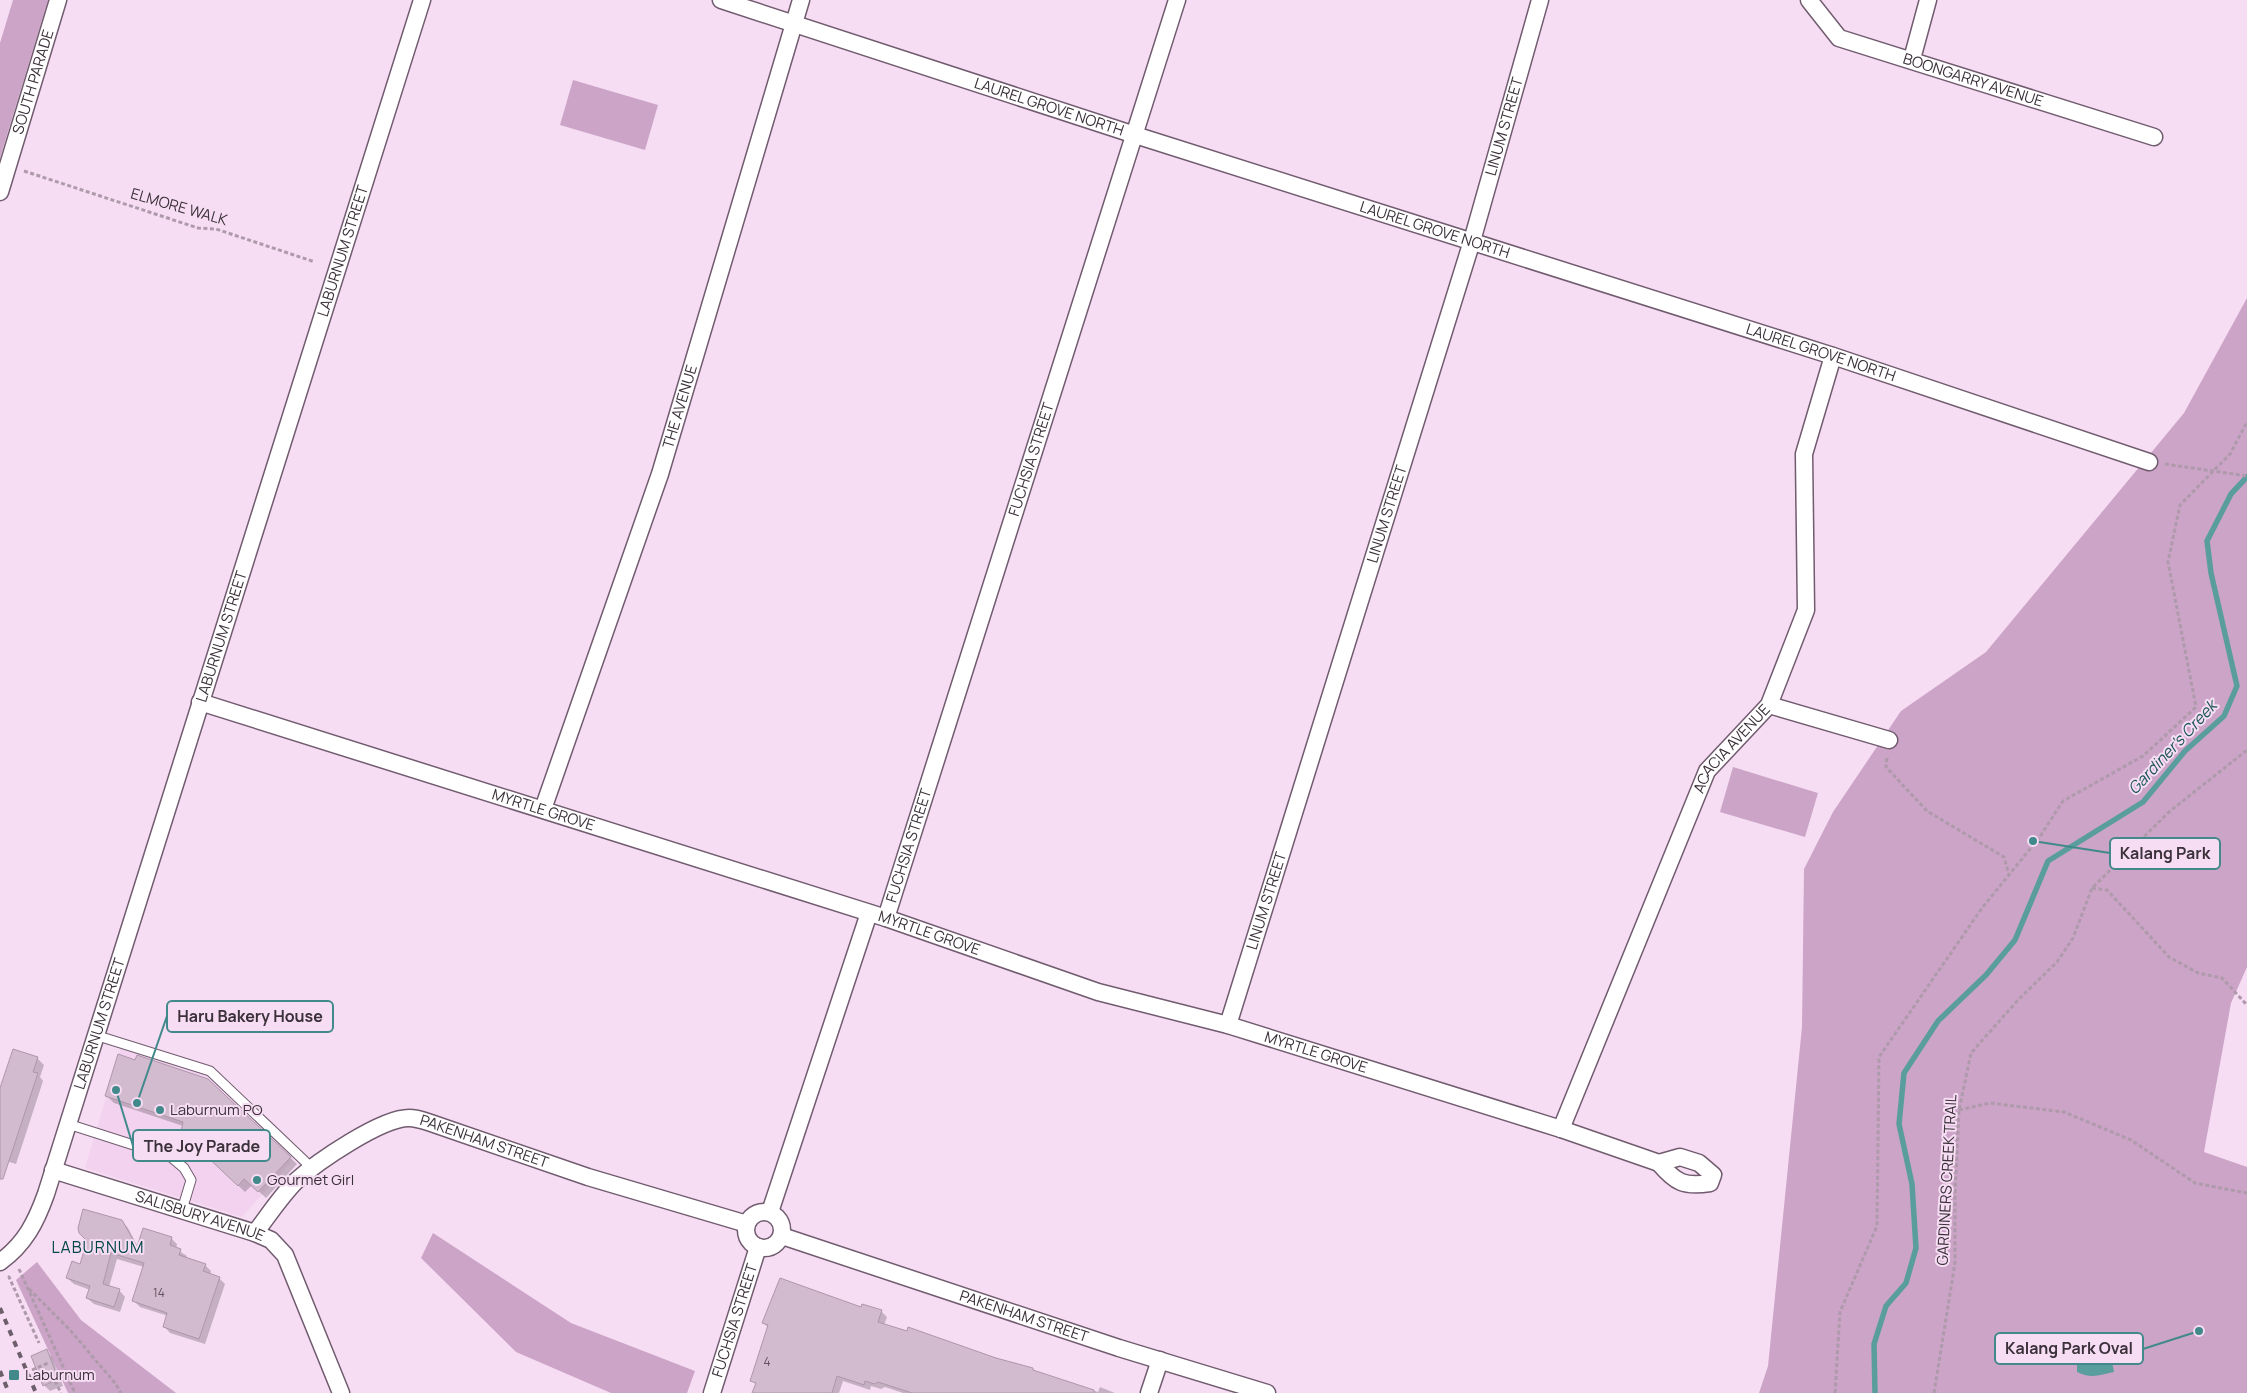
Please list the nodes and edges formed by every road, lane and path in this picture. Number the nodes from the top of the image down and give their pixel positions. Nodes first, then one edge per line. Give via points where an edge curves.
1 (58, 0) edge
2 (422, 0) edge
3 (721, 0) edge
4 (801, 0) edge
5 (1177, 0) edge
6 (1540, 0) edge
7 (1809, 0) edge
8 (1928, 0) edge
9 (794, 23) junction
10 (1912, 59) junction
11 (1135, 135) junction
12 (2154, 137) dead end
13 (7, 165) junction
14 (0, 192) edge
15 (1472, 241) junction
16 (315, 262) dead end
17 (1833, 356) junction
18 (2247, 422) edge
19 (2149, 462) joint
20 (2213, 472) junction
21 (2247, 476) edge
22 (200, 702) junction
23 (1769, 705) junction
24 (1889, 740) joint
25 (2247, 750) edge
26 (543, 809) junction
27 (2009, 875) junction
28 (2092, 888) junction
29 (869, 913) junction
30 (886, 918) junction
31 (2247, 1004) edge
32 (1228, 1026) junction
33 (95, 1035) junction
34 (1959, 1110) junction
35 (68, 1124) junction
36 (1561, 1129) junction
37 (1659, 1163) dead end
38 (313, 1169) junction
39 (53, 1170) junction
40 (2247, 1193) edge
41 (182, 1210) junction
42 (770, 1212) junction
43 (747, 1224) junction
44 (255, 1233) junction
45 (782, 1236) junction
46 (758, 1247) junction
47 (0, 1262) edge
48 (18, 1270) dead end
49 (39, 1343) dead end
50 (1160, 1360) junction
51 (48, 1363) dead end
52 (32, 1370) dead end
53 (56, 1381) dead end
54 (61, 1393) edge
55 (76, 1393) edge
56 (121, 1393) edge
57 (341, 1393) edge
58 (712, 1393) edge
59 (1149, 1393) edge
60 (1267, 1393) edge
61 (1835, 1393) edge
62 (1934, 1393) edge

1 - 13 street, SOUTH PARADE
2 - 22 street, LABURNUM STREET
3 - 9 street, LAUREL GROVE NORTH
4 - 9 street, THE AVENUE
5 - 11 street, FUCHSIA STREET
6 - 15 street, LINUM STREET
7 - 10 street, BOONGARRY AVENUE via 1839,38
8 - 10 street
9 - 11 street, LAUREL GROVE NORTH
9 - 26 street, THE AVENUE via 660,474
10 - 12 street, BOONGARRY AVENUE
11 - 15 street, LAUREL GROVE NORTH
11 - 30 street, FUCHSIA STREET
13 - 14 street, SOUTH PARADE
13 - 16 path, ELMORE WALK via 198,228 216,229
15 - 17 street, LAUREL GROVE NORTH
15 - 32 street, LINUM STREET
17 - 19 street, LAUREL GROVE NORTH
17 - 23 street, ACACIA AVENUE via 1804,454 1806,610
18 - 20 path via 2230,454
19 - 20 path
20 - 21 path
20 - 27 path via 2180,505 2168,562 2196,707 2143,756 2063,801
22 - 26 street, MYRTLE GROVE
22 - 33 street, LABURNUM STREET
23 - 24 street
23 - 36 street, ACACIA AVENUE via 1707,772
24 - 27 path via 1886,767 1926,811 2004,857
25 - 28 path, GARDINERS CREEK TRAIL via 2170,812
26 - 29 street, MYRTLE GROVE
27 - 61 path via 1982,908 1879,1057 1877,1226 1840,1312
28 - 31 path via 2107,890 2169,957 2198,974 2222,978
28 - 34 path, GARDINERS CREEK TRAIL via 2073,938 2057,962 1971,1053
29 - 30 street, MYRTLE GROVE
29 - 42 street, FUCHSIA STREET
30 - 32 street, MYRTLE GROVE via 1098,992
32 - 36 street, MYRTLE GROVE
33 - 35 street, LABURNUM STREET
33 - 38 lane via 210,1072
34 - 40 path via 1990,1102 2064,1112 2131,1140 2196,1183
34 - 62 path, GARDINERS CREEK TRAIL via 1954,1263
35 - 39 street, LABURNUM STREET
35 - 41 lane via 171,1158 184,1168 191,1180
36 - 37 street, MYRTLE GROVE
38 - 43 street, PAKENHAM STREET via 379,1126 410,1118 588,1177
38 - 44 street, PAKENHAM STREET via 295,1182
39 - 41 street, SALISBURY AVENUE
39 - 47 street, LABURNUM STREET via 31,1230
41 - 44 street, SALISBURY AVENUE
42 - 43 street via 756,1214
42 - 45 street via 782,1224
43 - 46 street via 747,1235
44 - 57 street, SALISBURY AVENUE via 271,1240 286,1255
45 - 46 street via 770,1248
45 - 50 street, PAKENHAM STREET
46 - 58 street, FUCHSIA STREET
48 - 49 path via 9,1278
50 - 59 street
50 - 60 street, PAKENHAM STREET
51 - 52 path
53 - 54 path
55 - 56 path via 26,1287 70,1330

